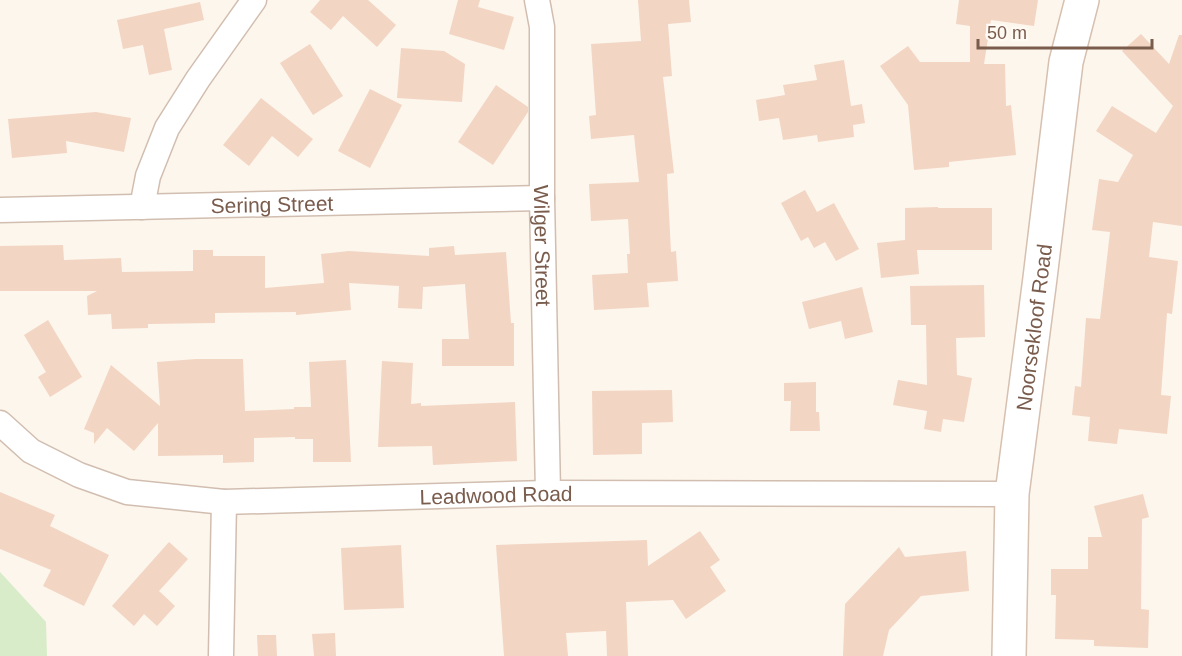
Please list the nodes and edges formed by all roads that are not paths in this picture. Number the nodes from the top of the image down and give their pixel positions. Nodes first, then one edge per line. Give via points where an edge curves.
1 (254, 0) edge
2 (537, 0) edge
3 (1082, 0) edge
4 (542, 198) junction
5 (142, 207) junction
6 (0, 210) edge
7 (0, 423) edge
8 (548, 493) junction
9 (1012, 494) junction
10 (224, 502) junction
11 (221, 656) edge
12 (1009, 656) edge

1 - 5 street via 167,128 148,176
2 - 4 street, Wilger Street via 542,27
3 - 9 street, Noorsekloof Road via 1066,62
4 - 5 street, Sering Street
4 - 8 street, Wilger Street
5 - 6 street, Sering Street
7 - 10 street, Leadwood Road via 31,451 78,475 127,492
8 - 9 street, Leadwood Road
8 - 10 street, Leadwood Road
9 - 12 street, Noorsekloof Road
10 - 11 street

